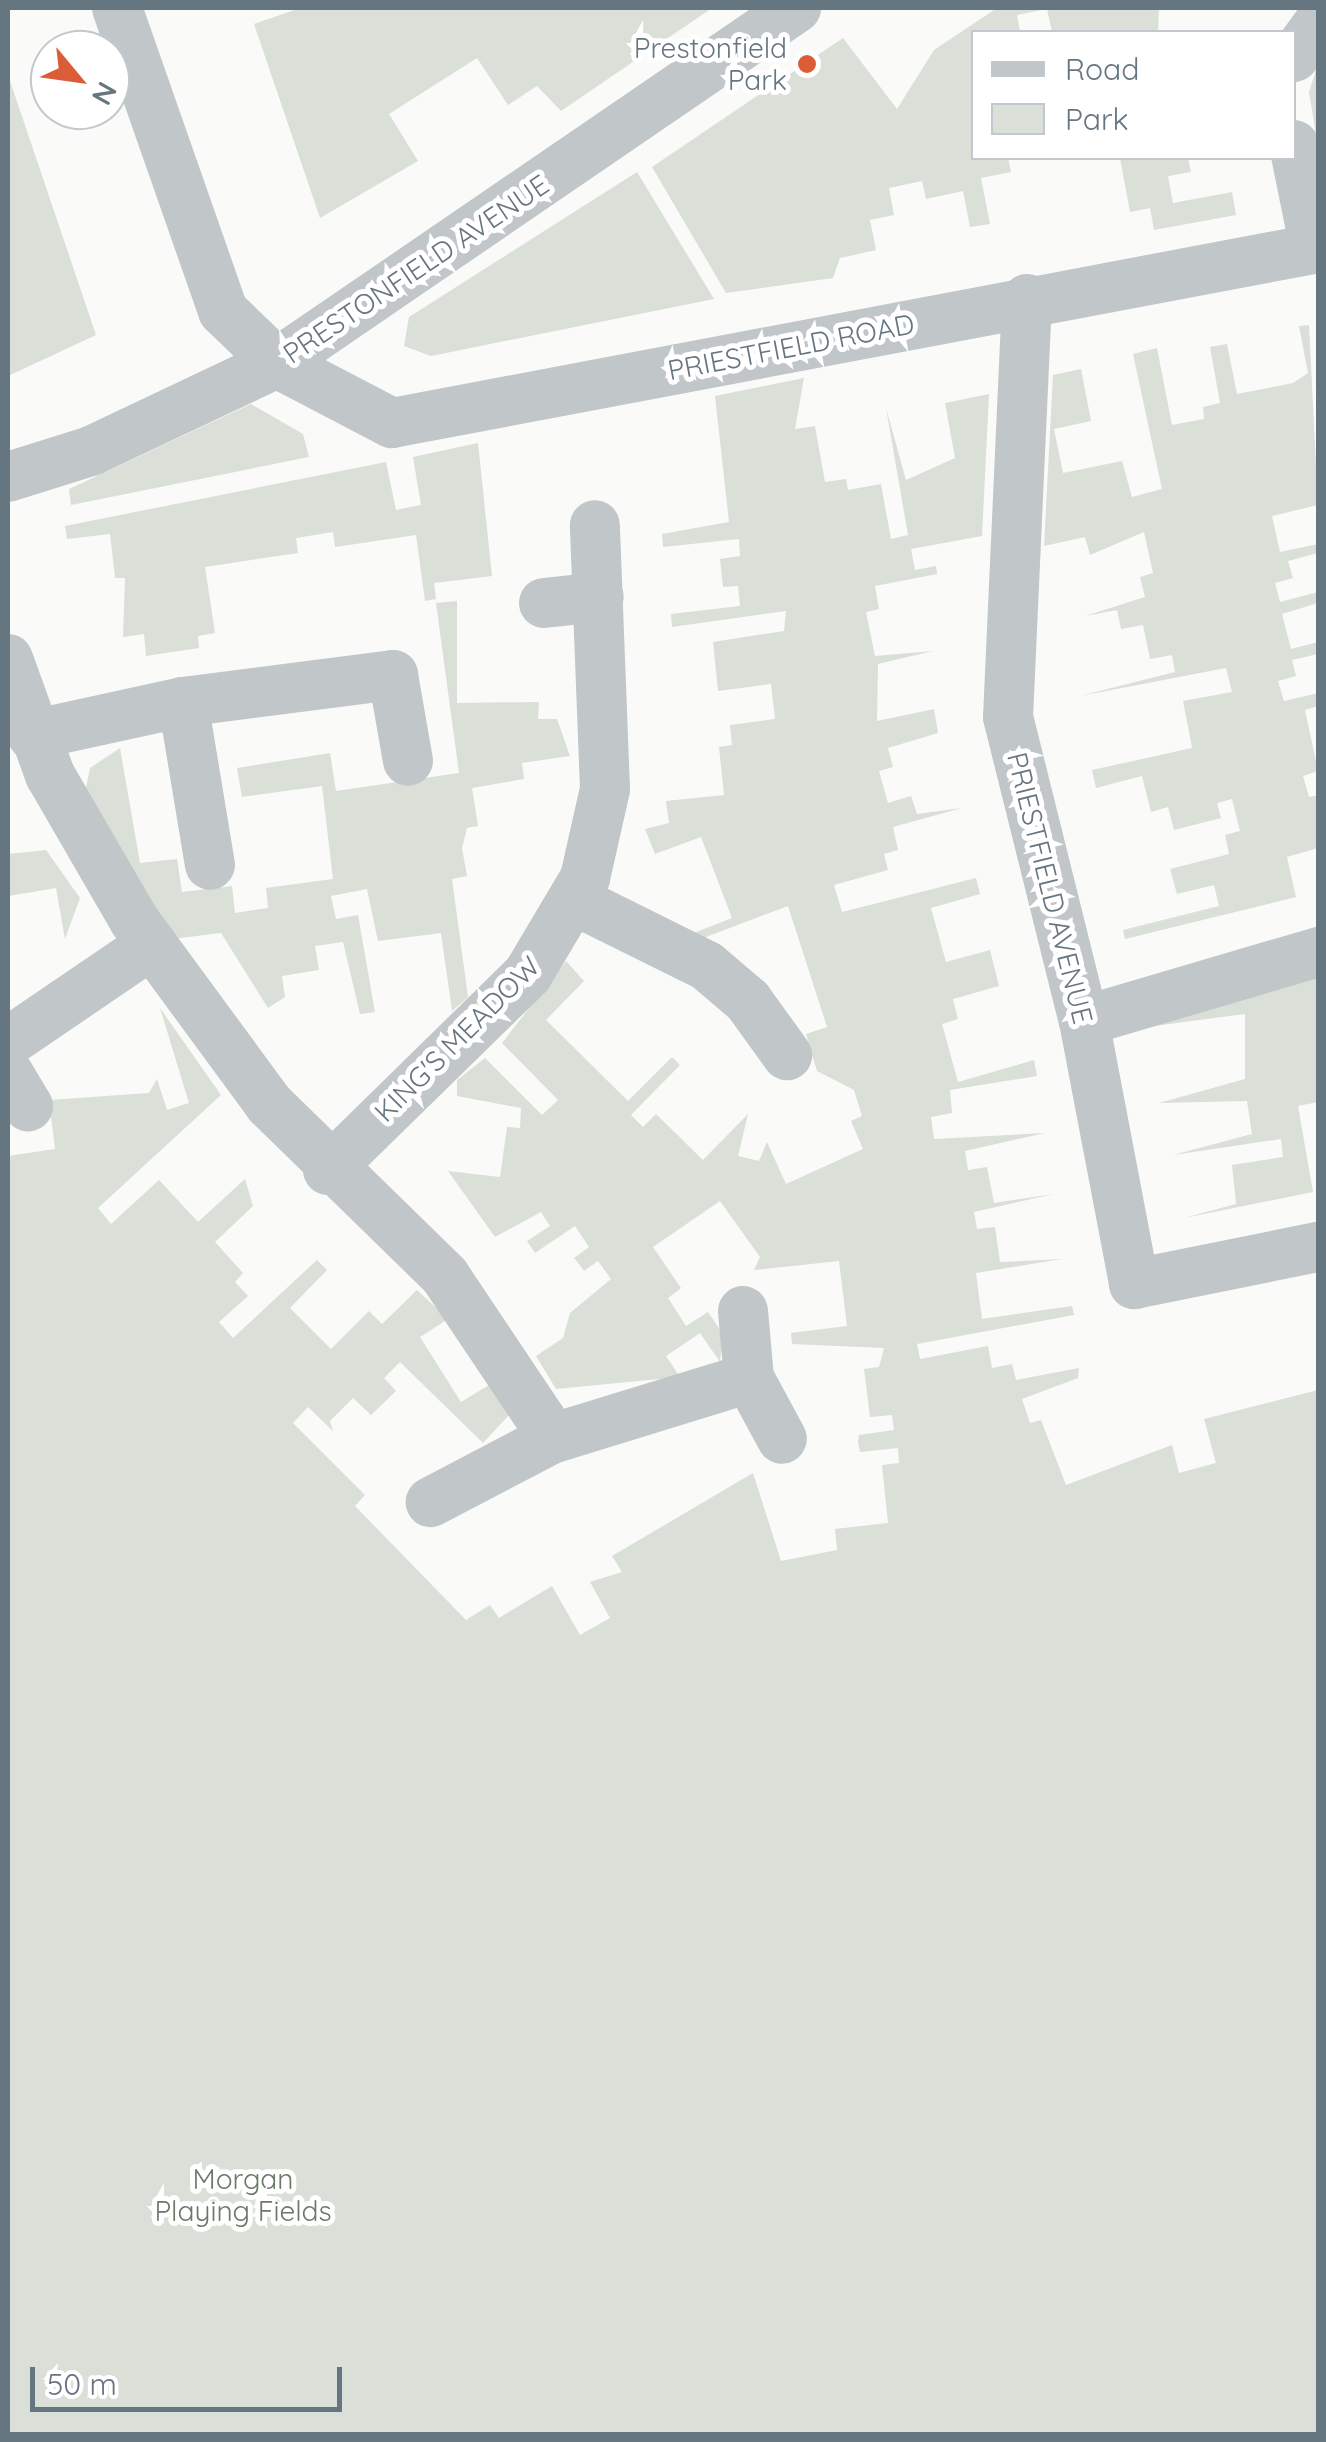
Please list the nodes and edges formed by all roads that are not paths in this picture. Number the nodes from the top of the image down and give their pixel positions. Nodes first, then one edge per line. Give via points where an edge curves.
1 (117, 8) edge
2 (796, 8) edge
3 (1318, 24) edge
4 (1296, 55) edge
5 (1296, 153) edge
6 (1317, 249) edge
7 (1028, 299) junction
8 (278, 363) junction
9 (8, 478) edge
10 (595, 525) dead end
11 (599, 597) junction
12 (544, 603) dead end
13 (8, 660) edge
14 (183, 702) junction
15 (32, 735) junction
16 (408, 761) dead end
17 (210, 864) dead end
18 (576, 901) junction
19 (152, 944) junction
20 (1318, 952) edge
21 (1084, 1021) junction
22 (8, 1042) edge
23 (786, 1055) dead end
24 (328, 1170) junction
25 (1318, 1247) edge
26 (743, 1311) dead end
27 (748, 1378) junction
28 (550, 1439) junction
29 (782, 1439) dead end
30 (431, 1502) dead end

1 - 8 street, PRIESTFIELD ROAD via 223,311
2 - 8 street, PRESTONFIELD AVENUE
3 - 4 street
5 - 6 street
6 - 7 street, PRIESTFIELD ROAD
7 - 8 street, PRIESTFIELD ROAD via 392,423
7 - 21 street, PRIESTFIELD AVENUE via 1008,717
8 - 9 street, PRESTONFIELD AVENUE via 92,451
10 - 11 street, KING'S MEADOW
11 - 12 street
11 - 18 street, KING'S MEADOW via 605,788
13 - 15 street
14 - 15 street
14 - 16 street via 393,675
14 - 17 street
15 - 19 street
18 - 23 street via 707,966 748,1002
18 - 24 street, KING'S MEADOW via 528,974
19 - 22 street
19 - 24 street
20 - 21 street
21 - 25 street, PRIESTFIELD AVENUE via 1134,1284
24 - 28 street via 438,1268
26 - 27 street
27 - 28 street
27 - 29 street
28 - 30 street

